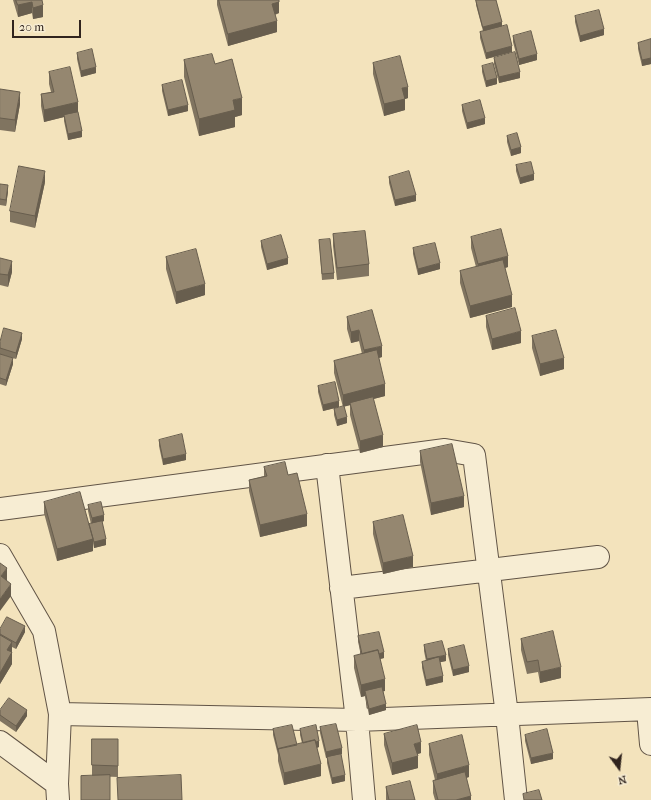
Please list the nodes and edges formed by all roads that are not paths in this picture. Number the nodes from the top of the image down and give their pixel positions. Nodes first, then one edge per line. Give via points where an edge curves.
1 (327, 465) junction
2 (0, 509) edge
3 (0, 555) edge
4 (598, 557) dead end
5 (489, 571) junction
6 (341, 588) junction
7 (649, 709) edge
8 (60, 714) junction
9 (507, 715) junction
10 (357, 720) junction
11 (0, 742) edge
12 (651, 744) edge
13 (57, 792) edge
14 (364, 800) edge
15 (516, 800) edge

1 - 2 street
1 - 5 street via 445,450 474,455
1 - 6 street
3 - 8 street via 44,631
4 - 5 street
5 - 6 street
5 - 9 street
6 - 10 street
7 - 9 street
7 - 12 street
8 - 10 street
8 - 13 street
9 - 10 street
9 - 15 street
10 - 14 street
11 - 13 street

